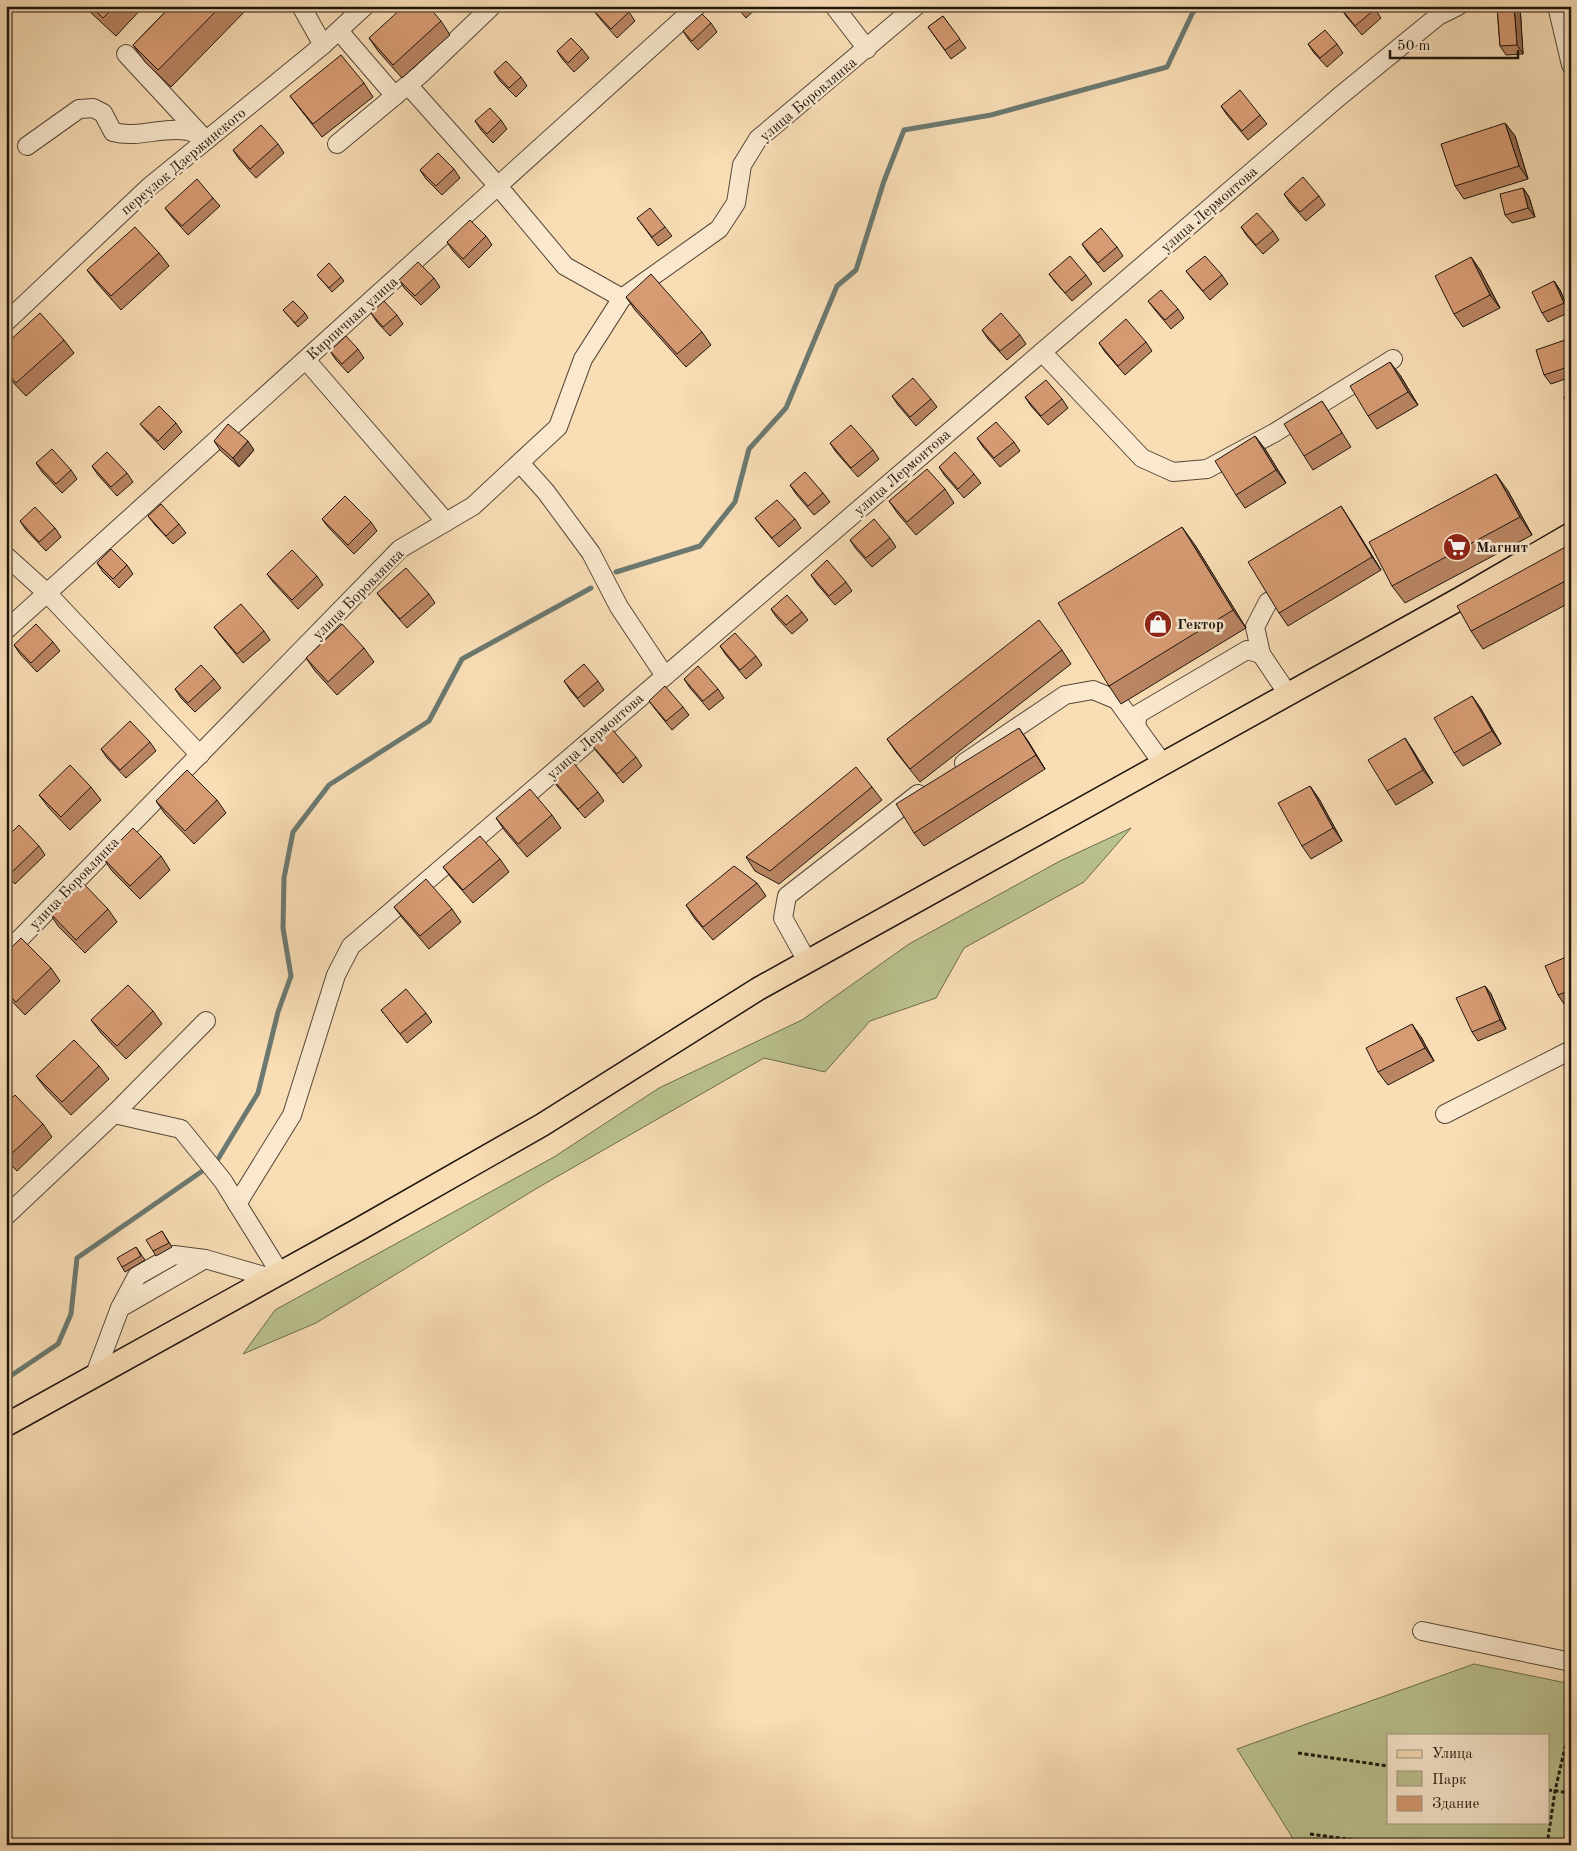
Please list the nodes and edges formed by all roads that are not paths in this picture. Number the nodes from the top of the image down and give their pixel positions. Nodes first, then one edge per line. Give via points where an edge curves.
1 (301, 6) edge
2 (365, 6) edge
3 (492, 6) edge
4 (698, 6) edge
5 (834, 6) edge
6 (916, 6) edge
7 (1458, 6) edge
8 (1558, 6) edge
9 (339, 31) junction
10 (323, 45) junction
11 (867, 49) junction
12 (126, 54) dead end
13 (1571, 65) edge
14 (401, 90) junction
15 (206, 140) junction
16 (337, 144) dead end
17 (27, 146) dead end
18 (498, 186) junction
19 (622, 298) junction
20 (6, 322) edge
21 (1042, 352) junction
22 (1393, 359) dead end
23 (306, 360) junction
24 (520, 463) junction
25 (446, 522) junction
26 (1571, 534) edge
27 (6, 556) edge
28 (1309, 579) edge
29 (48, 593) junction
30 (6, 630) edge
31 (1261, 654) junction
32 (665, 676) junction
33 (1288, 694) junction
34 (1136, 726) junction
35 (200, 754) junction
36 (1163, 764) junction
37 (946, 775) edge
38 (930, 785) edge
39 (6, 953) edge
40 (807, 961) junction
41 (206, 1021) dead end
42 (1571, 1050) edge
43 (114, 1114) junction
44 (1445, 1114) dead end
45 (237, 1204) junction
46 (6, 1216) edge
47 (276, 1276) junction
48 (94, 1377) junction
49 (6, 1425) edge
50 (1422, 1631) dead end
51 (1571, 1662) edge

1 - 10 street
2 - 9 street, переулок Дзержинского
3 - 14 street
4 - 18 street, Кирпичная улица
5 - 11 street
6 - 11 street, улица Боровлянка
7 - 21 street, улица Лермонтова via 1438,16 1340,96
8 - 13 street
9 - 10 street, переулок Дзержинского
9 - 14 street
10 - 15 street, переулок Дзержинского
11 - 19 street, улица Боровлянка via 758,139 742,165 736,203 719,229
12 - 15 street
14 - 16 street
14 - 18 street
15 - 17 street via 189,131 170,130 126,136 113,132 103,113 93,108 79,109
15 - 20 street, переулок Дзержинского via 149,186
18 - 19 street via 565,266
18 - 23 street, Кирпичная улица
19 - 24 street, улица Боровлянка via 583,359 558,427
21 - 22 street via 1142,458 1173,472 1207,469 1274,433
21 - 32 street, улица Лермонтова
23 - 25 street
23 - 29 street, Кирпичная улица
24 - 25 street, улица Боровлянка via 473,506
24 - 32 street via 546,492 590,554 619,607
25 - 35 street, улица Боровлянка via 400,549
26 - 33 main road
27 - 29 street
28 - 31 street via 1268,602 1255,627
29 - 30 street, Кирпичная улица
29 - 35 street
31 - 33 street
31 - 34 street via 1247,650 1138,714
32 - 45 street, улица Лермонтова via 351,946 336,975 292,1115
33 - 36 main road
34 - 36 street
34 - 37 street via 1117,700 1093,690 1065,695
35 - 39 street, улица Боровлянка
36 - 40 main road
38 - 40 street via 787,896 783,918
40 - 47 main road via 758,988 542,1125
41 - 43 street
42 - 44 street
43 - 45 street via 181,1130 222,1180
43 - 46 street
45 - 47 street
47 - 48 main road
47 - 48 street via 205,1259 120,1308
48 - 49 main road
50 - 51 street

